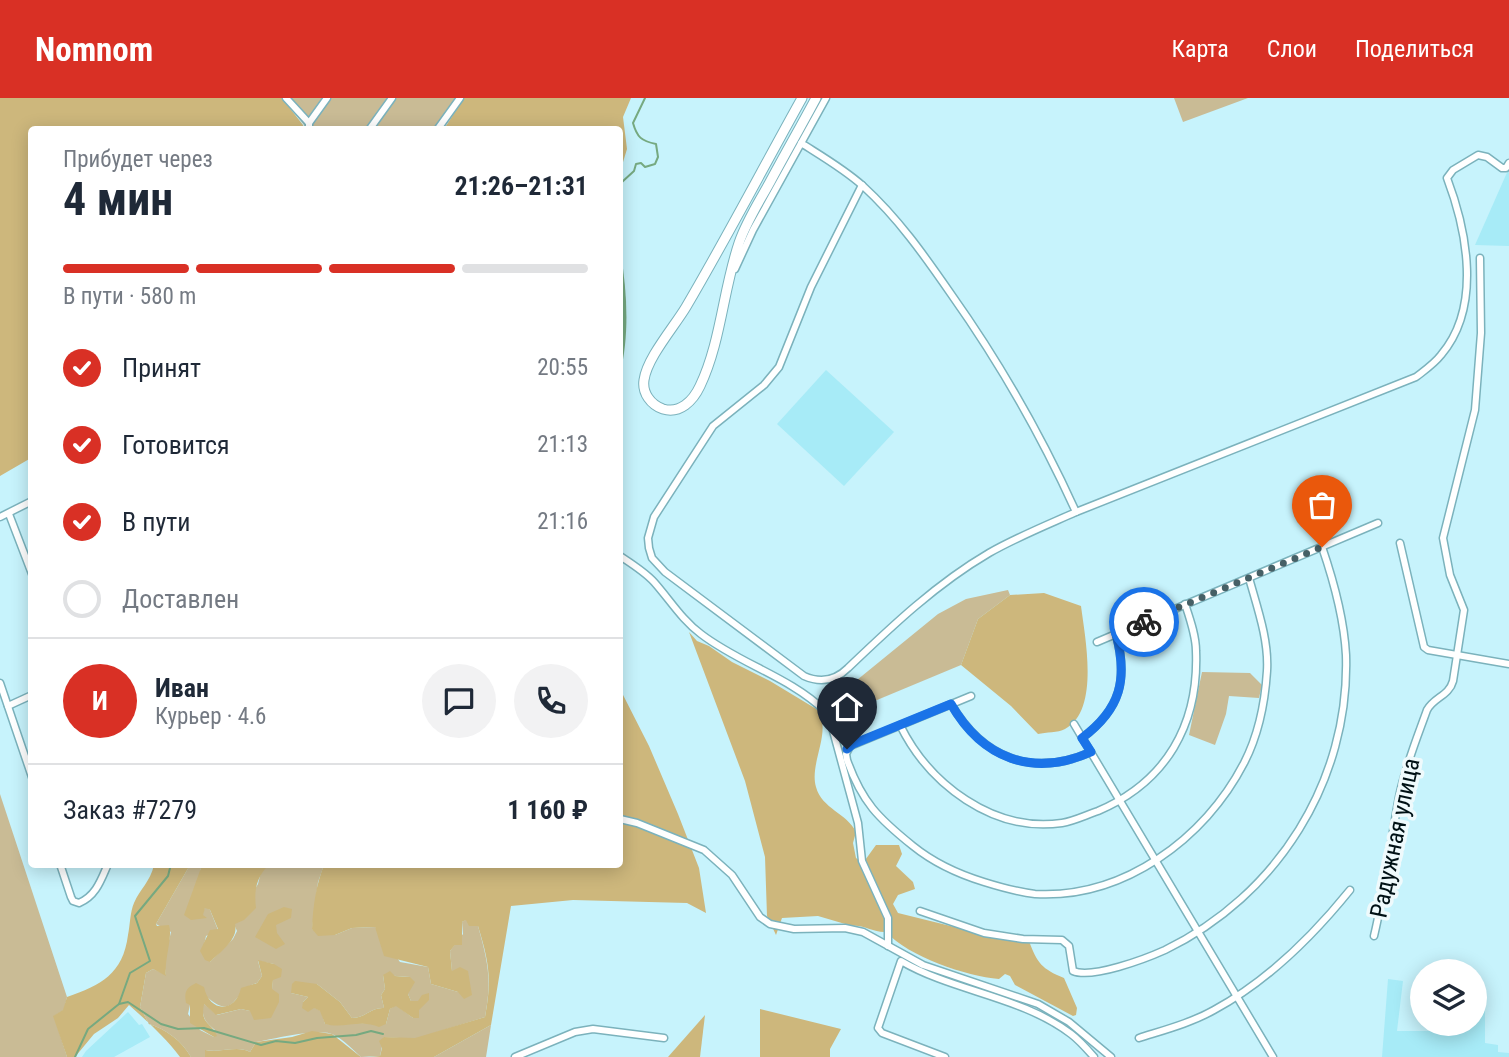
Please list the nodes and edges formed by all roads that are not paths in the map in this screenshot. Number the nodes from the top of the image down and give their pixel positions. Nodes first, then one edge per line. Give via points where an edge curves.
1 (286, 98) edge
2 (327, 98) edge
3 (392, 98) edge
4 (460, 98) edge
5 (802, 98) edge
6 (816, 98) edge
7 (826, 98) edge
8 (308, 126) edge
9 (310, 126) edge
10 (372, 126) edge
11 (440, 126) edge
12 (801, 144) junction
13 (1509, 163) edge
14 (862, 185) junction
15 (1480, 258) dead end
16 (727, 287) junction
17 (28, 503) edge
18 (1076, 512) junction
19 (9, 514) junction
20 (0, 517) edge
21 (1378, 523) dead end
22 (1400, 543) dead end
23 (1322, 547) junction
24 (623, 558) edge
25 (28, 564) edge
26 (1249, 578) junction
27 (1185, 604) junction
28 (1116, 634) junction
29 (1097, 642) dead end
30 (1456, 655) junction
31 (1509, 664) edge
32 (0, 683) edge
33 (971, 696) dead end
34 (28, 697) edge
35 (951, 704) junction
36 (8, 706) junction
37 (1074, 724) dead end
38 (900, 725) junction
39 (1082, 738) junction
40 (1091, 752) junction
41 (28, 765) edge
42 (1120, 801) junction
43 (623, 820) edge
44 (1155, 860) junction
45 (61, 868) edge
46 (106, 868) edge
47 (1350, 890) dead end
48 (920, 911) dead end
49 (1198, 932) junction
50 (1374, 936) dead end
51 (888, 946) junction
52 (1235, 997) junction
53 (664, 1038) dead end
54 (1139, 1038) dead end
55 (515, 1057) edge
56 (945, 1057) edge
57 (1094, 1057) edge
58 (1111, 1057) edge
59 (1273, 1057) edge

1 - 8 street
2 - 9 street
3 - 10 street
4 - 11 street
5 - 16 street via 649,366 645,390 657,407 679,409 696,395 713,349
6 - 16 street via 743,231
7 - 12 street
12 - 14 street
12 - 16 street
13 - 18 street via 1503,168 1478,155 1447,177 1462,220 1466,294 1458,328 1432,365 1402,384
14 - 18 street via 922,252 986,345 1025,408
14 - 18 street via 811,287 779,367 713,426 654,517 648,537 652,558 677,582 804,676 830,680 946,581 988,554
15 - 30 street, Радужная улица via 1475,410 1443,538 1450,575 1464,610
17 - 19 street
19 - 20 street
19 - 25 street
21 - 23 street
22 - 30 street via 1424,647
23 - 26 street
23 - 49 street via 1335,587 1346,654 1343,719 1334,752 1306,820 1276,864 1229,911
24 - 51 street via 655,582 701,635 792,686 829,716 858,823 862,861 888,918
26 - 27 street
26 - 44 street via 1267,668 1255,737 1214,811
27 - 28 street
27 - 42 street via 1196,648 1189,718 1156,773
28 - 29 street
28 - 39 street via 1122,655 1120,691 1103,719
30 - 31 street
30 - 50 street, Радужная улица via 1451,687 1431,703 1408,764
32 - 36 street
33 - 35 street
34 - 36 street
35 - 38 street
35 - 40 street via 975,738 1010,758 1051,764
36 - 41 street
37 - 39 street
38 - 42 street via 926,767 946,786 1000,816 1022,822 1063,823
38 - 44 street via 850,746 847,760 864,799 877,815 929,858 976,880 1035,894 1110,884
39 - 40 street
40 - 42 street
42 - 44 street
43 - 51 street via 704,850 732,875 760,917 770,924 794,929 845,928
44 - 49 street
45 - 46 street via 71,897 79,903 94,893
47 - 52 street via 1308,939
48 - 49 street via 984,933 1062,940 1069,946 1071,968 1076,973 1135,961
49 - 52 street
51 - 58 street via 956,978 1038,1004 1069,1022
52 - 54 street via 1185,1023
52 - 59 street
53 - 55 street via 593,1029
56 - 57 street via 878,1028 901,961 924,974 1039,1014 1072,1034

